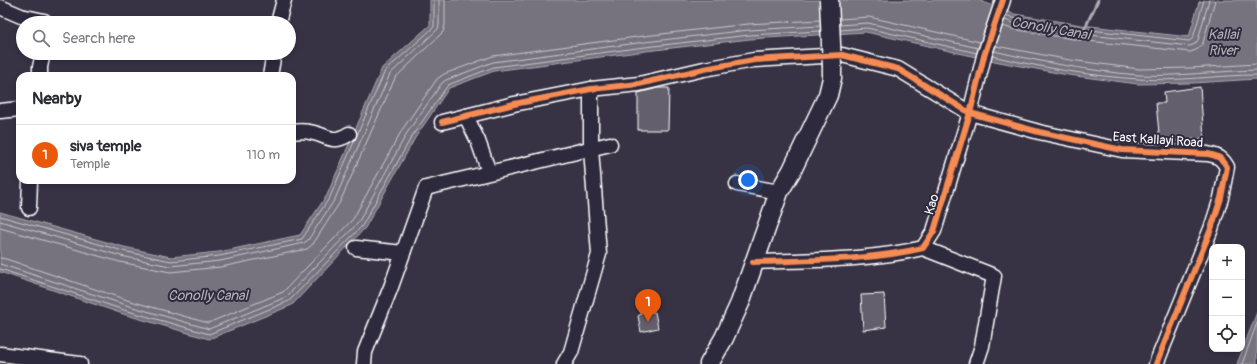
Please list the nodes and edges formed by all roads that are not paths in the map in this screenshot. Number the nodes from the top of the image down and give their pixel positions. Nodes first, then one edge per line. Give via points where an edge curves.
1 (284, 0) edge
2 (829, 0) edge
3 (1003, 0) edge
4 (0, 7) edge
5 (20, 16) edge
6 (280, 16) edge
7 (42, 60) edge
8 (273, 60) edge
9 (837, 60) junction
10 (40, 72) edge
11 (271, 72) edge
12 (591, 89) junction
13 (16, 109) edge
14 (0, 111) edge
15 (970, 113) junction
16 (466, 116) junction
17 (442, 122) dead end
18 (296, 132) edge
19 (349, 134) dead end
20 (610, 144) dead end
21 (591, 149) junction
22 (489, 172) junction
23 (30, 184) edge
24 (737, 184) dead end
25 (779, 192) junction
26 (29, 208) dead end
27 (356, 248) dead end
28 (923, 248) junction
29 (403, 253) junction
30 (753, 262) junction
31 (0, 354) edge
32 (80, 364) edge
33 (364, 364) edge
34 (564, 364) edge
35 (709, 364) edge
36 (976, 364) edge
37 (1156, 364) edge

1 - 6 street
2 - 9 main road, bridge
3 - 15 street, Kao via 984,56
4 - 5 street
7 - 10 street
8 - 11 street
9 - 12 street, East Kallayi Road via 754,60 639,84
9 - 15 street, East Kallayi Road via 898,69
9 - 25 main road via 828,95
12 - 16 street, East Kallayi Road
12 - 21 street
13 - 14 street
15 - 28 street, Kao via 934,231
15 - 37 street, East Kallayi Road via 1039,132 1122,150 1208,154 1222,159 1227,166 1221,198
16 - 17 street, East Kallayi Road
16 - 22 street
18 - 19 street via 313,132 339,140
20 - 21 street
21 - 22 street
21 - 34 street via 599,254 571,352
22 - 29 street via 426,188
23 - 26 street
24 - 25 street
25 - 30 main road
27 - 29 street
28 - 30 street via 884,255
28 - 36 street via 994,276 982,346
29 - 33 street via 364,352
30 - 35 main road via 740,303
31 - 32 street

